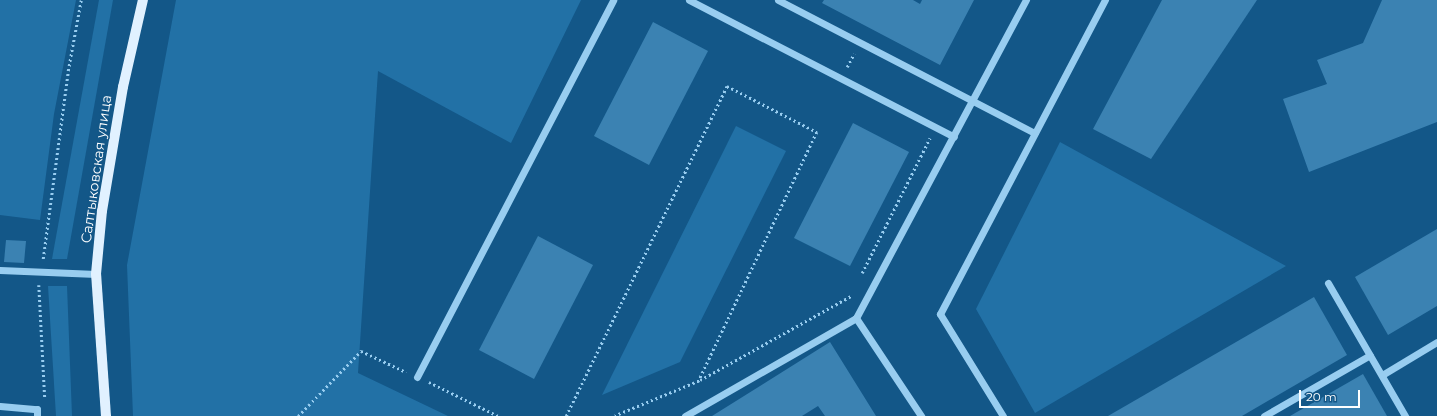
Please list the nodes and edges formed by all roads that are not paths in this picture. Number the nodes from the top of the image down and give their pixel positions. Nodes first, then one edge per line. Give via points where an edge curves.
1 (143, 0) edge
2 (613, 0) edge
3 (689, 0) edge
4 (778, 0) edge
5 (1026, 0) edge
6 (1106, 0) edge
7 (972, 101) junction
8 (1035, 133) junction
9 (954, 137) junction
10 (0, 270) edge
11 (96, 274) junction
12 (1328, 283) dead end
13 (856, 318) junction
14 (1437, 342) edge
15 (1370, 355) junction
16 (1382, 375) junction
17 (417, 377) road end
18 (0, 406) edge
19 (36, 416) edge
20 (106, 416) edge
21 (685, 416) edge
22 (921, 416) edge
23 (1003, 416) edge
24 (1264, 416) edge
25 (1405, 416) edge

1 - 11 main road, Салтыковская улица via 113,141 102,211
2 - 17 street
3 - 9 street
4 - 7 street
5 - 7 street
6 - 8 street
7 - 8 street
7 - 9 street
8 - 23 street via 940,314
9 - 13 street
10 - 11 street
11 - 20 main road, Салтыковская улица
12 - 15 street
13 - 21 street
13 - 22 street
14 - 16 street
15 - 16 street
15 - 24 street
16 - 25 street
18 - 19 street via 37,409

